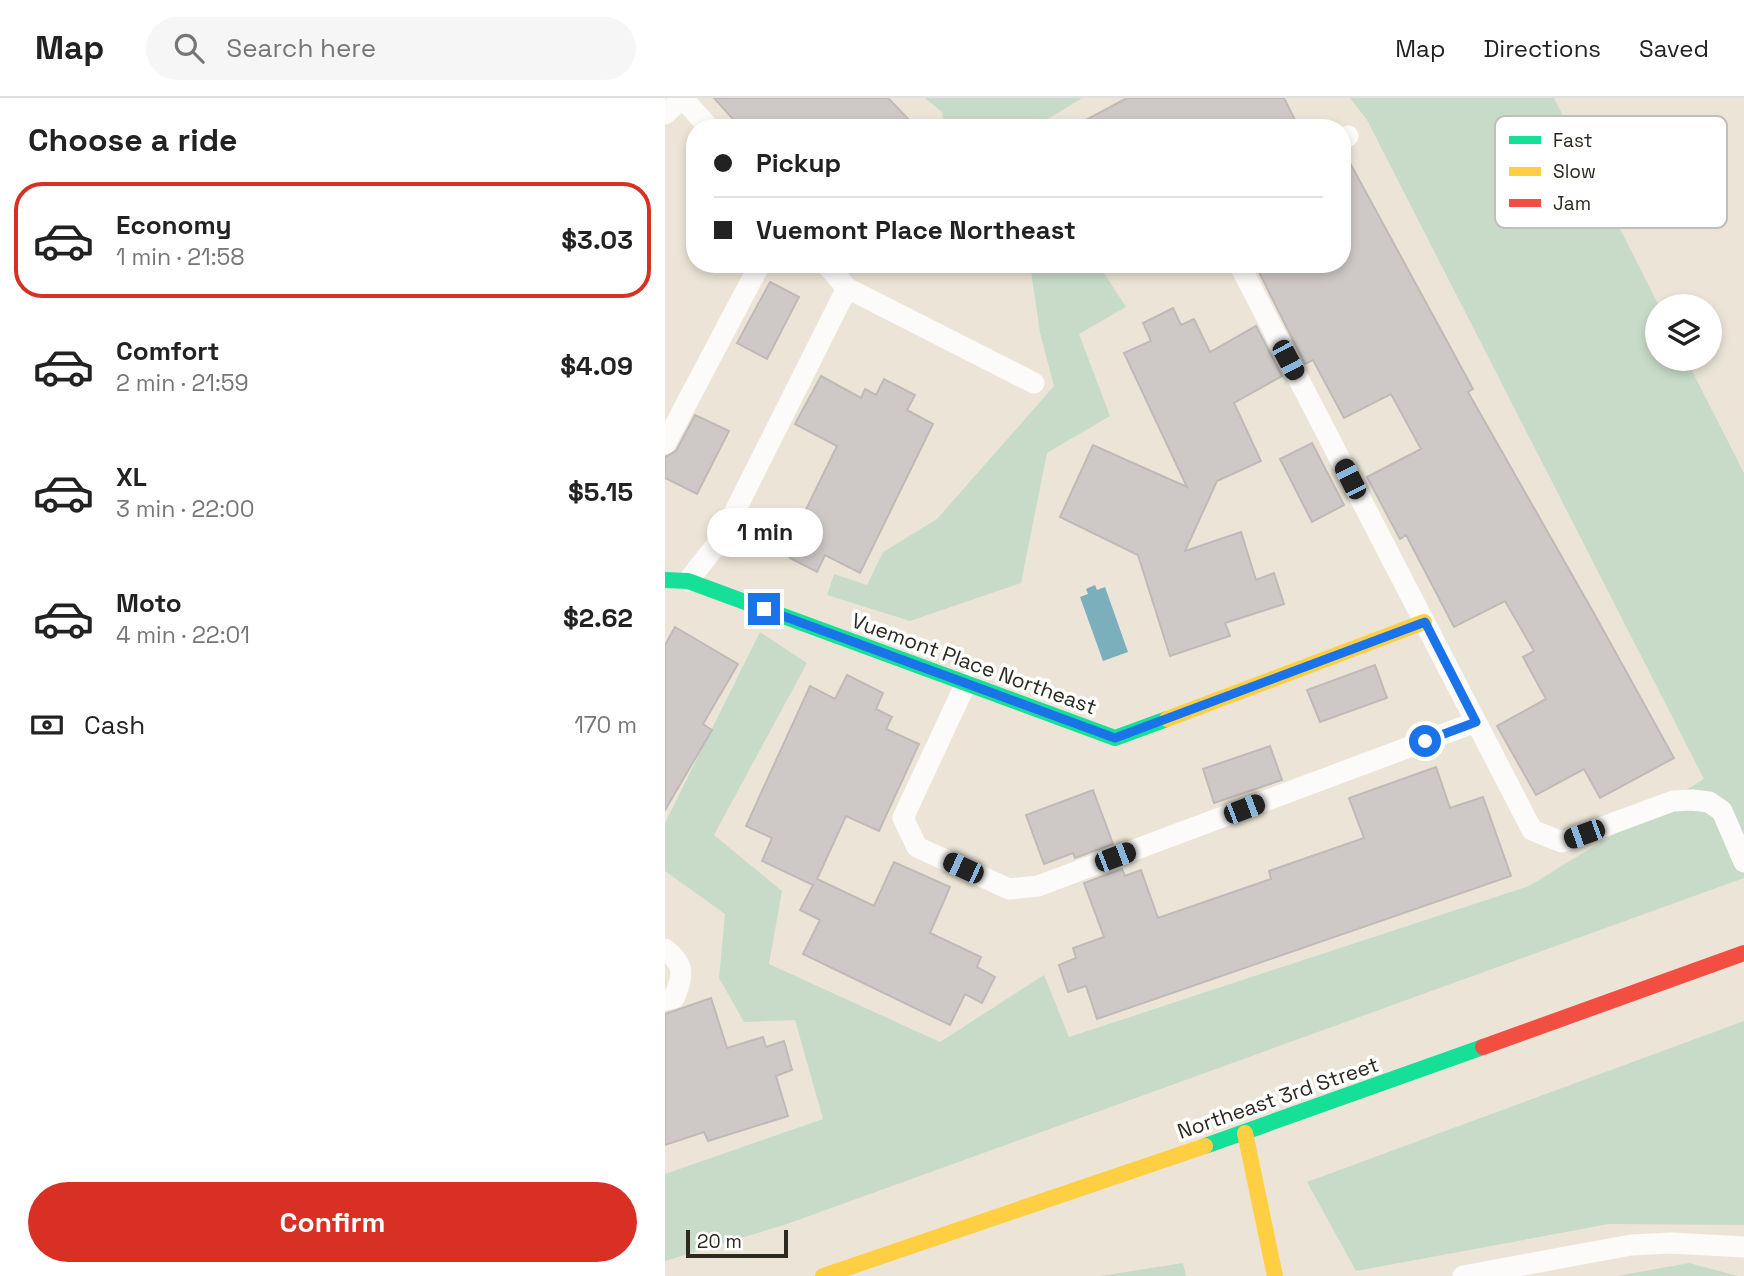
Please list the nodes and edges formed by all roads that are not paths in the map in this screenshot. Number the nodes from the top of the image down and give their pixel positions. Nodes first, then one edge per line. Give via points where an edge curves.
1 (683, 98) edge
2 (665, 114) edge
3 (701, 119) edge
4 (755, 273) edge
5 (834, 273) edge
6 (1244, 273) edge
7 (847, 288) junction
8 (1034, 383) dead end
9 (665, 444) edge
10 (665, 580) edge
11 (688, 581) junction
12 (1425, 622) junction
13 (966, 683) junction
14 (1476, 722) junction
15 (1744, 862) edge
16 (665, 949) edge
17 (1744, 953) edge
18 (665, 1000) edge
19 (1245, 1133) junction
20 (1744, 1247) edge
21 (823, 1276) edge
22 (1275, 1276) edge
23 (1463, 1276) edge

1 - 2 lane
1 - 3 lane
4 - 9 lane
5 - 7 lane
6 - 12 lane
7 - 8 lane
7 - 11 lane via 721,539
10 - 11 main road, Vuemont Place Northeast
11 - 13 main road, Vuemont Place Northeast
12 - 13 main road, Vuemont Place Northeast via 1115,738
12 - 14 lane
13 - 14 lane via 903,818 917,847 1009,889 1038,886
14 - 15 lane via 1532,830 1562,842 1673,801 1709,802 1722,811
16 - 18 lane via 683,976 674,998
17 - 19 main road, Northeast 3rd Street
19 - 21 main road, Northeast 3rd Street
19 - 22 main road
20 - 23 lane via 1631,1245

